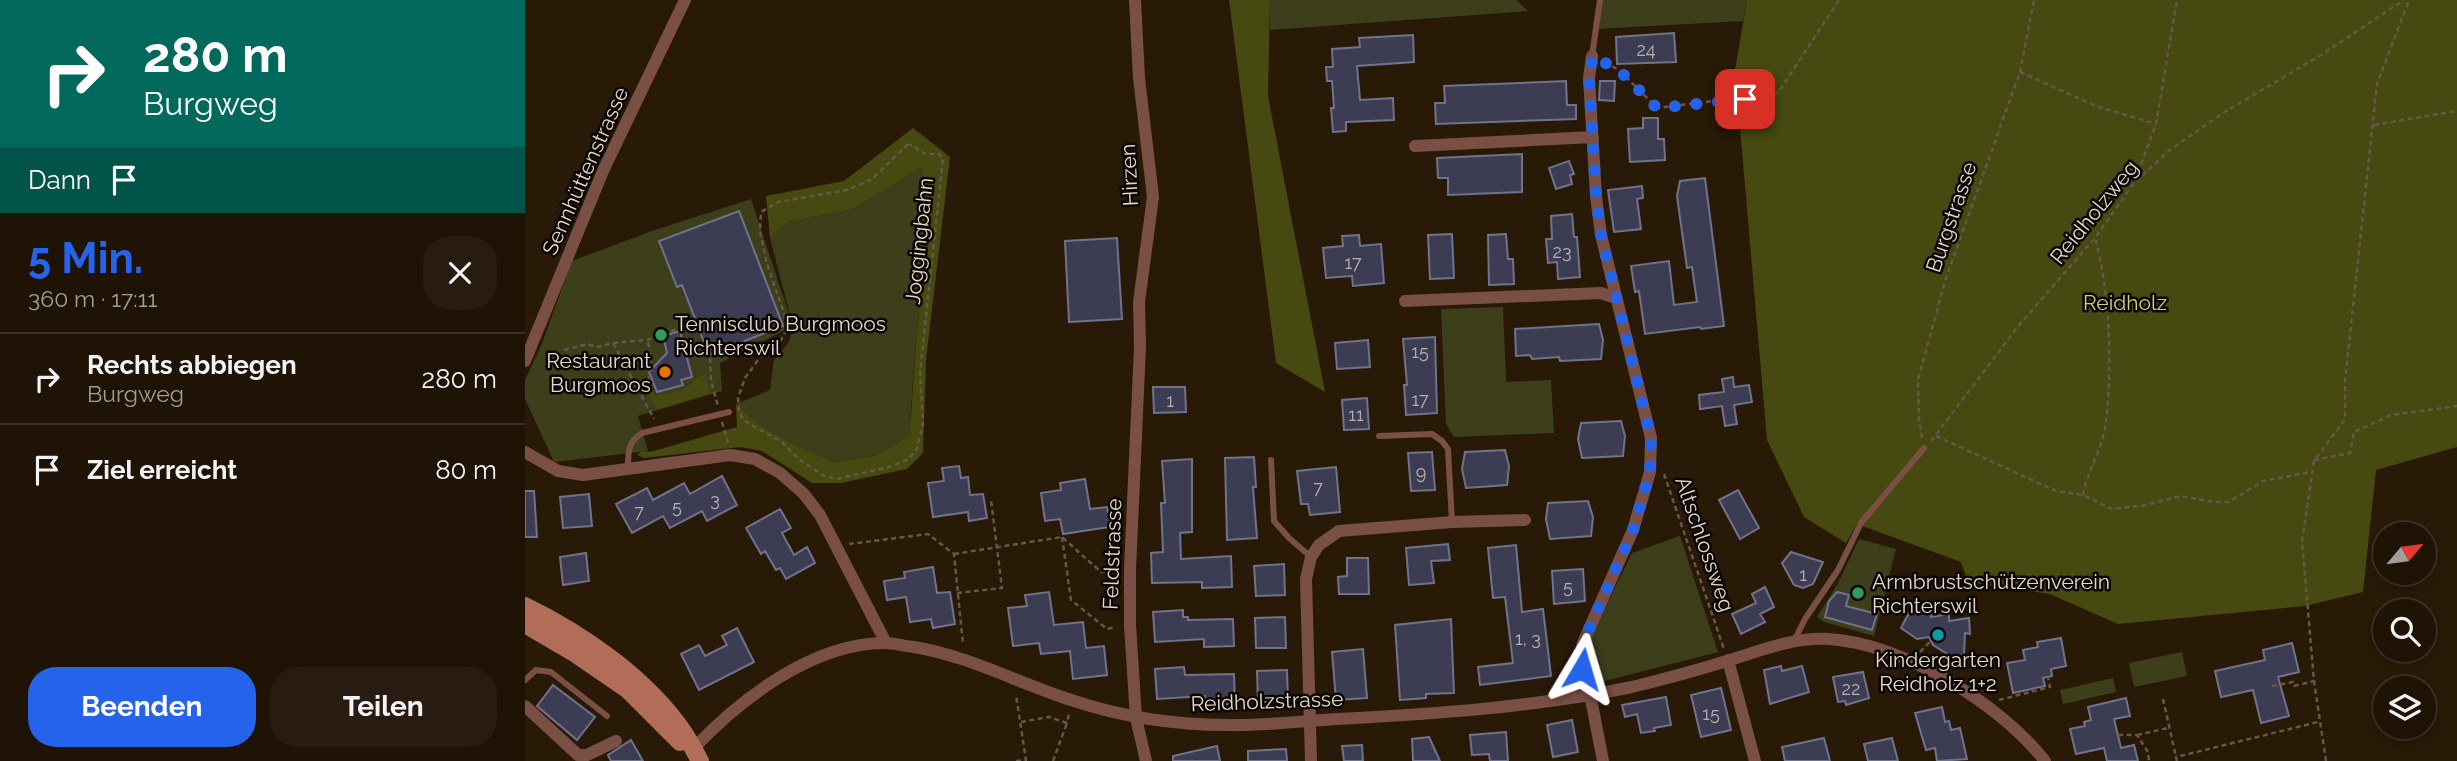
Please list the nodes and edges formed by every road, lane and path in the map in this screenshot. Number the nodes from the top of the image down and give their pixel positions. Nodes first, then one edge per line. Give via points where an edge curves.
1 (685, 0) edge
2 (1135, 0) edge
3 (1600, 0) edge
4 (1839, 0) edge
5 (2034, 0) edge
6 (2177, 0) edge
7 (2406, 0) edge
8 (1593, 56) junction
9 (2020, 72) junction
10 (2457, 111) edge
11 (2156, 124) junction
12 (2374, 125) junction
13 (1593, 136) junction
14 (1415, 146) dead end
15 (2134, 183) junction
16 (2095, 238) junction
17 (1616, 298) junction
18 (1405, 301) dead end
19 (685, 326) dead end
20 (647, 340) junction
21 (613, 344) junction
22 (1140, 347) joint
23 (563, 350) dead end
24 (710, 358) dead end
25 (525, 360) edge
26 (921, 372) joint
27 (636, 384) junction
28 (617, 389) dead end
29 (2457, 406) edge
30 (719, 412) junction
31 (729, 412) dead end
32 (657, 429) junction
33 (1379, 436) dead end
34 (1936, 436) junction
35 (727, 437) dead end
36 (1924, 448) junction
37 (525, 452) edge
38 (1271, 460) dead end
39 (2314, 461) junction
40 (628, 468) junction
41 (2312, 471) junction
42 (1664, 474) dead end
43 (2083, 495) junction
44 (991, 500) dead end
45 (1525, 520) dead end
46 (1452, 522) junction
47 (1062, 537) junction
48 (835, 546) junction
49 (998, 546) junction
50 (954, 554) junction
51 (1311, 557) junction
52 (1130, 569) junction
53 (957, 593) junction
54 (525, 606) edge
55 (525, 624) edge
56 (1130, 625) junction
57 (1794, 641) junction
58 (886, 643) junction
59 (964, 658) junction
60 (1728, 660) junction
61 (2048, 677) dead end
62 (1014, 678) junction
63 (525, 680) edge
64 (2313, 681) junction
65 (2272, 686) dead end
66 (1590, 694) junction
67 (2163, 699) dead end
68 (1072, 700) junction
69 (525, 706) edge
70 (1990, 708) junction
71 (607, 716) dead end
72 (1136, 718) junction
73 (1308, 720) junction
74 (1020, 722) junction
75 (2318, 722) junction
76 (1067, 723) junction
77 (2169, 727) junction
78 (2118, 735) dead end
79 (2137, 735) junction
80 (616, 741) dead end
81 (697, 755) edge
82 (2038, 759) edge
83 (2176, 759) edge
84 (1016, 761) edge
85 (1053, 761) edge
86 (1146, 761) edge
87 (1311, 761) edge
88 (1603, 761) edge
89 (1755, 761) edge
90 (2149, 761) edge
91 (2326, 761) edge

1 - 25 street, Sennhüttenstrasse via 603,170
2 - 22 street, Hirzen via 1153,197 1139,302
3 - 8 lane
4 - 8 path via 1778,93 1657,108 1620,71
5 - 9 path, Burgstrasse
6 - 11 path
7 - 12 path via 2377,84
7 - 15 path, Reidholzweg via 2223,113 2171,149
8 - 13 street via 1589,78
9 - 11 path via 2096,106
9 - 36 path, Burgstrasse via 1945,281 1918,380
10 - 12 path
11 - 15 path
12 - 39 path via 2345,381 2345,419
13 - 14 street
13 - 17 street via 1601,235
15 - 16 path, Reidholzweg
16 - 34 path, Reidholzweg via 2020,324
16 - 43 path via 2103,268 2108,388 2104,431
17 - 18 street via 1601,293
17 - 66 street via 1651,438 1650,472 1633,530 1582,645 1582,669
19 - 20 path
20 - 21 path
20 - 27 path via 652,352 650,381
21 - 23 path
21 - 27 path
22 - 52 street, Feldstrasse
24 - 30 path
26 - 26 path, Joggingbahn via 943,158 907,145 872,179 847,190 778,202 761,212 759,231 786,330 752,366 737,406 743,420 782,442 824,476 837,479 889,467 916,452 923,425
27 - 28 path
27 - 32 path
29 - 39 path via 2391,415 2354,432 2350,453
30 - 31 lane
30 - 32 lane
30 - 35 path
32 - 40 lane via 633,439
33 - 46 lane via 1432,434 1442,441 1448,449
34 - 36 path, Reidholzweg
34 - 43 path via 2056,491
36 - 57 lane via 1861,523
37 - 40 street via 558,471 583,475
38 - 51 lane via 1274,521
39 - 41 path
40 - 48 street via 730,455 755,459 804,494
41 - 43 path via 2263,481 2229,502 2180,496 2112,509
41 - 64 path via 2302,541
42 - 60 path, Altschlossweg
44 - 49 path
45 - 46 street
46 - 51 street via 1339,531
47 - 49 path
47 - 52 path via 1101,572
47 - 56 path via 1071,600 1107,629
48 - 50 path via 928,534
48 - 58 street
49 - 50 path
49 - 53 path via 1002,588
50 - 53 path
51 - 73 street via 1305,579
52 - 56 street, Feldstrasse
53 - 59 path
54 - 81 main road via 614,660 668,713
55 - 81 main road via 627,689
56 - 72 street, Feldstrasse
57 - 60 street, Reidholzstrasse
57 - 70 street, Reidholzstrasse via 1829,639 1881,651 1932,672
58 - 59 street, Reidholzstrasse
58 - 81 street, Reidholzstrasse via 826,654 759,690 731,712
59 - 62 street, Reidholzstrasse
60 - 66 street, Reidholzstrasse
60 - 89 street
61 - 70 path via 2050,687 2000,700
62 - 68 street, Reidholzstrasse
62 - 74 path
63 - 71 lane via 536,670 551,672
64 - 65 path
64 - 75 path
66 - 73 street, Reidholzstrasse via 1492,709
66 - 88 street
67 - 77 path
68 - 72 street, Reidholzstrasse
68 - 76 path
69 - 80 street via 577,755
70 - 82 street, Reidholzstrasse via 2024,737
72 - 73 street, Reidholzstrasse via 1230,726
72 - 86 street, Feldstrasse
73 - 87 street
74 - 76 path via 1049,717
74 - 84 path via 1025,760
75 - 83 path
75 - 91 path
76 - 85 path
77 - 79 path
77 - 83 path
78 - 79 path
79 - 90 path

